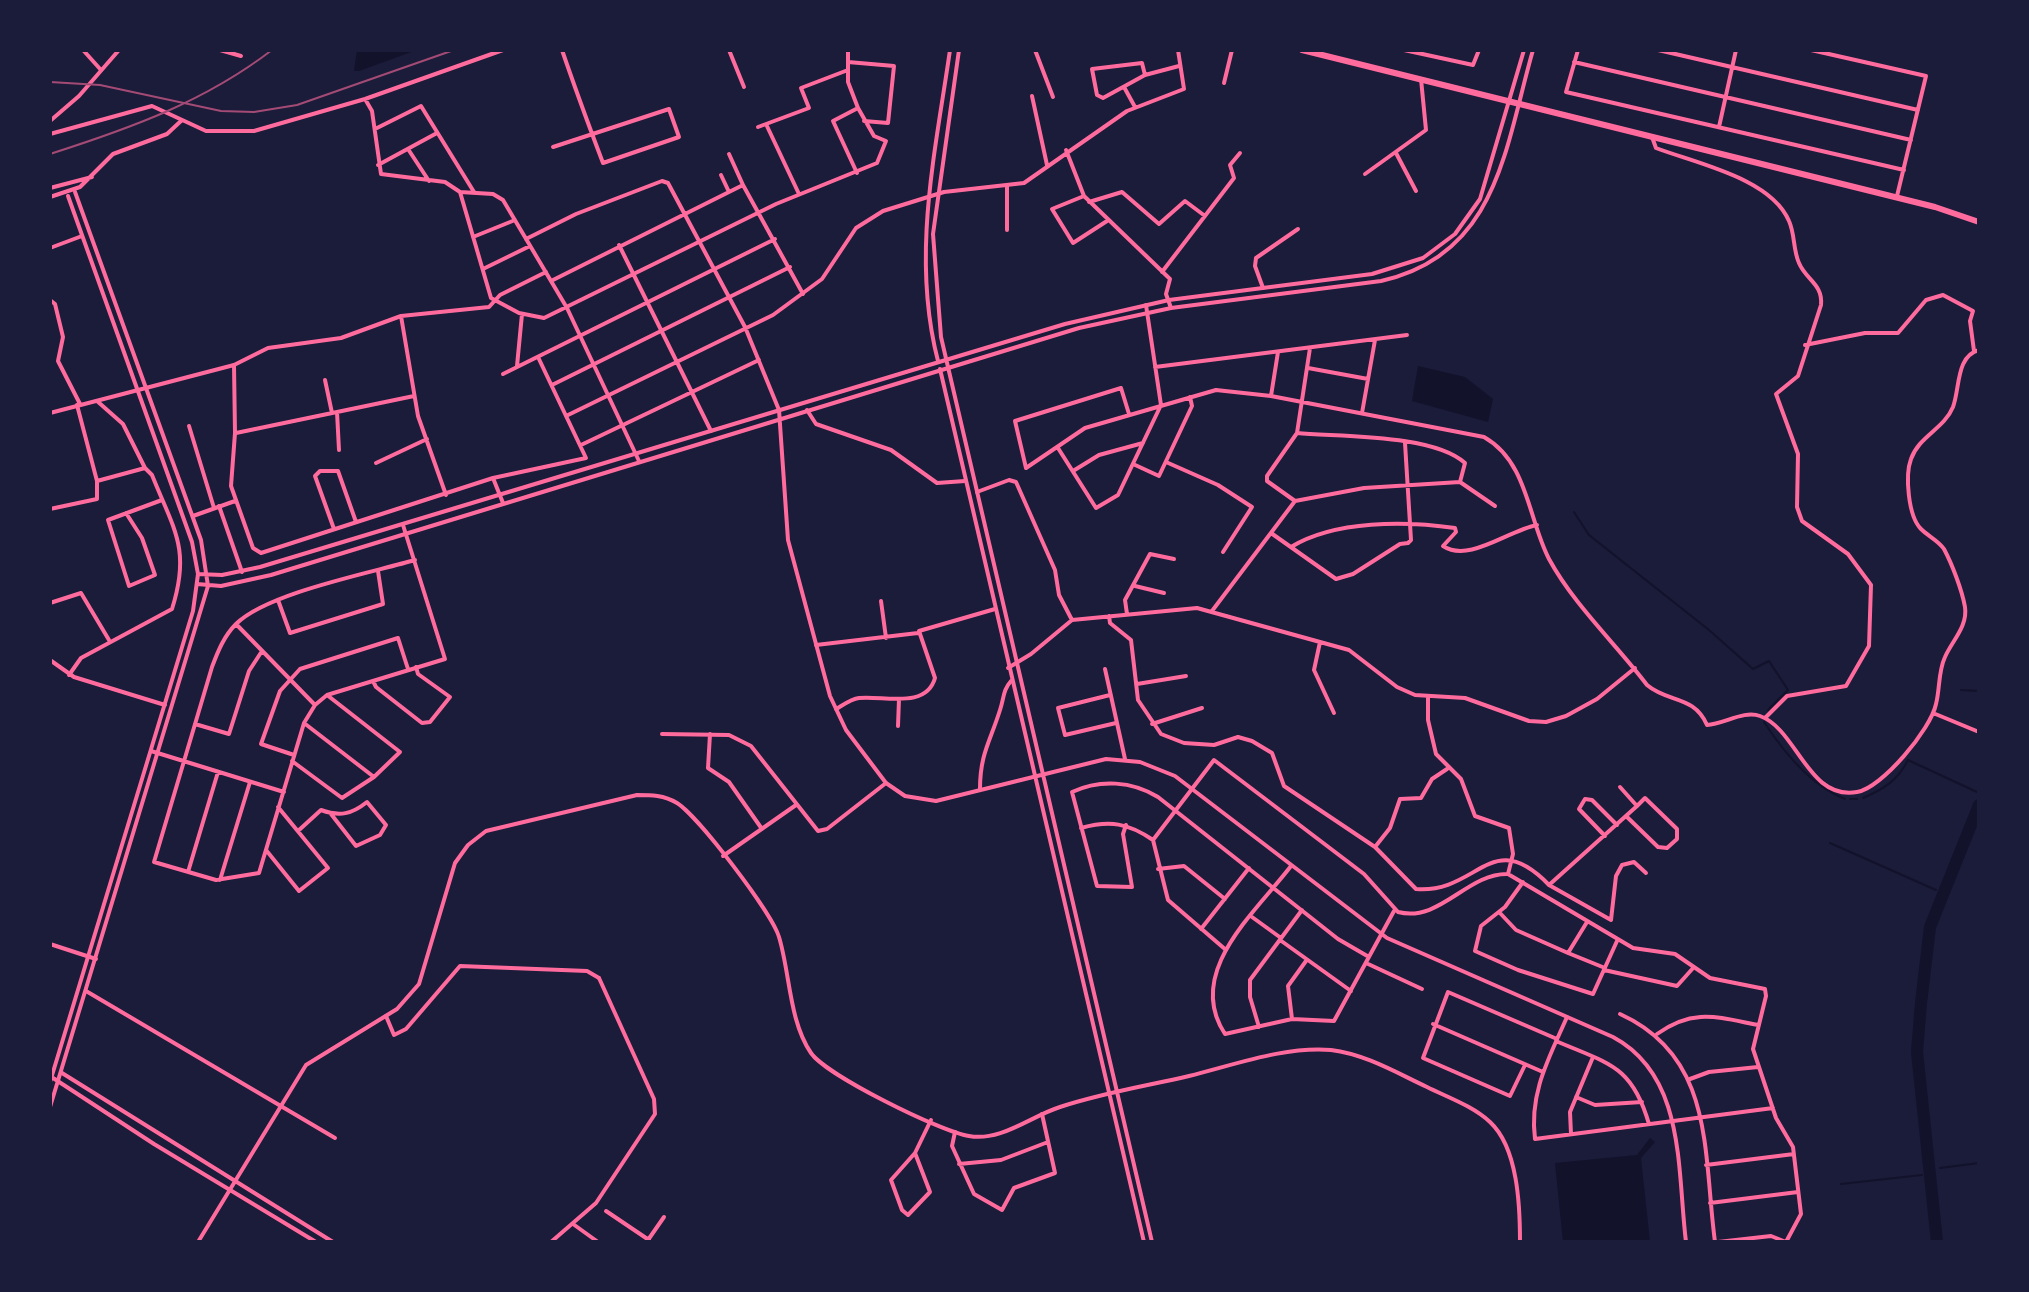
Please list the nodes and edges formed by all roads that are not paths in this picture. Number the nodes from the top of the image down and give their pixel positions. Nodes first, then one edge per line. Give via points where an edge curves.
1 (83, 50) edge
2 (119, 50) edge
3 (220, 50) edge
4 (503, 50) edge
5 (562, 50) edge
6 (729, 50) edge
7 (848, 50) edge
8 (950, 50) edge
9 (959, 50) edge
10 (1035, 50) edge
11 (1178, 50) edge
12 (1232, 50) edge
13 (1302, 50) edge
14 (1404, 50) edge
15 (1479, 50) edge
16 (1524, 50) edge
17 (1533, 50) edge
18 (1578, 50) edge
19 (1658, 50) edge
20 (1736, 50) edge
21 (1811, 50) edge
22 (1328, 53) edge
23 (241, 56) dead end
24 (848, 62) junction
25 (1574, 62) junction
26 (1179, 66) junction
27 (1732, 67) junction
28 (848, 70) junction
29 (100, 71) junction
30 (1145, 75) junction
31 (1421, 79) junction
32 (1224, 83) dead end
33 (744, 87) dead end
34 (1124, 87) junction
35 (1032, 96) dead end
36 (1053, 97) dead end
37 (1726, 97) junction
38 (365, 99) junction
39 (1509, 101) junction
40 (1517, 103) junction
41 (1135, 107) junction
42 (858, 108) junction
43 (1918, 110) junction
44 (182, 120) junction
45 (50, 121) edge
46 (864, 121) junction
47 (766, 124) junction
48 (758, 127) dead end
49 (1719, 127) junction
50 (375, 129) junction
51 (437, 133) junction
52 (50, 134) edge
53 (592, 134) junction
54 (1652, 137) junction
55 (1911, 140) junction
56 (553, 147) dead end
57 (408, 149) junction
58 (1066, 150) junction
59 (1240, 153) dead end
60 (1396, 153) junction
61 (729, 154) dead end
62 (378, 165) junction
63 (1047, 165) junction
64 (1904, 170) junction
65 (857, 173) junction
66 (1365, 174) dead end
67 (721, 175) dead end
68 (94, 176) junction
69 (429, 181) junction
70 (743, 185) junction
71 (1007, 187) junction
72 (50, 188) edge
73 (1416, 191) dead end
74 (75, 192) dead end
75 (460, 192) junction
76 (474, 192) junction
77 (729, 192) junction
78 (937, 193) junction
79 (799, 195) junction
80 (68, 196) dead end
81 (928, 196) junction
82 (1084, 196) junction
83 (50, 197) edge
84 (1897, 199) junction
85 (1089, 202) junction
86 (759, 212) junction
87 (686, 213) junction
88 (1205, 216) junction
89 (515, 220) junction
90 (1107, 221) junction
91 (1979, 222) edge
92 (1298, 229) dead end
93 (1007, 230) dead end
94 (82, 236) junction
95 (473, 237) junction
96 (526, 239) junction
97 (775, 239) junction
98 (700, 241) junction
99 (619, 245) junction
100 (530, 246) junction
101 (50, 248) edge
102 (790, 267) junction
103 (483, 269) junction
104 (714, 270) junction
105 (546, 272) junction
106 (1162, 272) junction
107 (633, 273) junction
108 (551, 281) junction
109 (1263, 288) junction
110 (803, 294) junction
111 (729, 298) junction
112 (50, 300) edge
113 (1169, 300) junction
114 (496, 301) junction
115 (647, 303) junction
116 (1146, 305) junction
117 (567, 308) junction
118 (1171, 308) junction
119 (1149, 312) junction
120 (522, 314) junction
121 (401, 316) junction
122 (745, 327) junction
123 (662, 330) junction
124 (1407, 335) dead end
125 (580, 336) junction
126 (1375, 340) junction
127 (1805, 345) junction
128 (1310, 348) junction
129 (1977, 350) edge
130 (1278, 352) junction
131 (538, 357) junction
132 (947, 359) junction
133 (759, 360) junction
134 (676, 361) junction
135 (938, 362) junction
136 (594, 364) junction
137 (234, 365) junction
138 (517, 366) junction
139 (949, 367) junction
140 (1155, 367) junction
141 (1308, 368) junction
142 (940, 369) junction
143 (503, 374) dead end
144 (1368, 379) junction
145 (325, 380) dead end
146 (551, 385) junction
147 (146, 386) junction
148 (137, 388) junction
149 (690, 391) junction
150 (609, 394) junction
151 (414, 396) junction
152 (1271, 396) junction
153 (1190, 397) junction
154 (95, 399) junction
155 (1302, 402) junction
156 (79, 404) junction
157 (1161, 405) junction
158 (779, 410) junction
159 (807, 410) junction
160 (334, 412) junction
161 (50, 413) edge
162 (1362, 413) junction
163 (1129, 414) junction
164 (566, 416) junction
165 (781, 419) junction
166 (623, 424) junction
167 (189, 426) dead end
168 (711, 431) junction
169 (235, 433) junction
170 (1297, 433) junction
171 (427, 439) junction
172 (1143, 443) junction
173 (1405, 443) junction
174 (580, 445) junction
175 (1058, 448) junction
176 (339, 450) dead end
177 (637, 454) junction
178 (639, 461) junction
179 (1166, 462) junction
180 (376, 463) dead end
181 (1133, 464) junction
182 (145, 468) junction
183 (1073, 471) junction
184 (493, 478) junction
185 (97, 481) junction
186 (965, 481) junction
187 (1460, 482) junction
188 (1406, 486) junction
189 (977, 492) junction
190 (446, 495) junction
191 (500, 496) junction
192 (162, 500) junction
193 (235, 501) junction
194 (1295, 501) junction
195 (503, 503) junction
196 (1495, 506) dead end
197 (216, 507) junction
198 (50, 509) edge
199 (126, 513) junction
200 (193, 516) junction
201 (1408, 521) junction
202 (356, 522) junction
203 (403, 525) junction
204 (1537, 525) junction
205 (334, 529) junction
206 (406, 533) junction
207 (1271, 533) junction
208 (1291, 547) junction
209 (1223, 552) dead end
210 (1174, 559) dead end
211 (415, 560) junction
212 (378, 571) junction
213 (242, 572) junction
214 (198, 574) junction
215 (208, 575) junction
216 (197, 584) junction
217 (208, 586) junction
218 (1135, 586) junction
219 (1164, 593) dead end
220 (278, 600) junction
221 (881, 601) dead end
222 (50, 603) edge
223 (995, 609) junction
224 (1212, 611) junction
225 (1127, 614) junction
226 (1109, 616) junction
227 (1072, 620) junction
228 (236, 624) junction
229 (918, 633) junction
230 (886, 638) junction
231 (109, 640) junction
232 (1320, 642) junction
233 (816, 645) junction
234 (262, 651) junction
235 (50, 660) edge
236 (1017, 664) junction
237 (416, 667) junction
238 (1008, 668) junction
239 (1635, 668) junction
240 (1105, 669) dead end
241 (408, 670) junction
242 (69, 675) junction
243 (1186, 676) dead end
244 (290, 679) junction
245 (373, 681) junction
246 (1011, 681) junction
247 (1137, 684) junction
248 (327, 695) junction
249 (1110, 695) junction
250 (1428, 697) junction
251 (899, 699) junction
252 (165, 705) junction
253 (315, 705) junction
254 (1202, 708) dead end
255 (835, 709) junction
256 (1334, 713) dead end
257 (1933, 713) junction
258 (1765, 718) junction
259 (304, 723) junction
260 (1116, 723) junction
261 (195, 724) junction
262 (1152, 724) junction
263 (898, 726) dead end
264 (1979, 732) edge
265 (662, 734) dead end
266 (710, 734) junction
267 (151, 751) junction
268 (159, 753) junction
269 (293, 758) junction
270 (1125, 759) junction
271 (184, 761) junction
272 (1448, 769) junction
273 (218, 772) junction
274 (1042, 773) junction
275 (1034, 775) junction
276 (374, 777) junction
277 (250, 781) junction
278 (886, 783) junction
279 (1620, 787) dead end
280 (1191, 788) junction
281 (980, 789) junction
282 (284, 792) junction
283 (796, 805) junction
284 (1637, 806) junction
285 (278, 807) junction
286 (1175, 809) junction
287 (331, 814) junction
288 (1626, 816) junction
289 (1126, 825) junction
290 (1617, 825) junction
291 (1081, 828) junction
292 (762, 829) junction
293 (298, 831) junction
294 (1605, 836) junction
295 (1153, 840) junction
296 (1375, 847) junction
297 (266, 850) junction
298 (723, 856) junction
299 (1511, 859) junction
300 (1291, 866) junction
301 (1249, 868) junction
302 (1158, 869) junction
303 (188, 872) junction
304 (1646, 873) dead end
305 (1508, 874) junction
306 (220, 880) junction
307 (1523, 882) junction
308 (1549, 885) junction
309 (1274, 888) junction
310 (1225, 899) junction
311 (1302, 910) junction
312 (1395, 910) junction
313 (1499, 912) junction
314 (1252, 917) junction
315 (1588, 922) junction
316 (1201, 929) junction
317 (1380, 934) junction
318 (1280, 939) junction
319 (1617, 941) junction
320 (50, 944) edge
321 (1226, 950) junction
322 (1568, 953) junction
323 (88, 957) junction
324 (96, 959) junction
325 (1368, 960) junction
326 (1306, 961) junction
327 (1694, 967) junction
328 (1605, 969) junction
329 (1422, 989) dead end
330 (86, 991) junction
331 (1351, 991) junction
332 (1620, 1014) dead end
333 (386, 1016) junction
334 (1567, 1017) junction
335 (1292, 1019) junction
336 (1433, 1024) junction
337 (1758, 1025) junction
338 (1259, 1027) junction
339 (1657, 1034) junction
340 (1557, 1040) junction
341 (1593, 1057) junction
342 (1525, 1065) junction
343 (52, 1066) edge
344 (1758, 1067) junction
345 (61, 1072) junction
346 (1543, 1072) junction
347 (51, 1078) edge
348 (1690, 1079) junction
349 (58, 1081) junction
350 (1117, 1092) junction
351 (1109, 1094) junction
352 (1576, 1097) junction
353 (1642, 1102) junction
354 (280, 1106) junction
355 (50, 1107) edge
356 (1773, 1108) junction
357 (1042, 1114) junction
358 (1700, 1117) junction
359 (931, 1120) junction
360 (1671, 1121) junction
361 (1649, 1124) junction
362 (955, 1132) junction
363 (1571, 1134) junction
364 (335, 1138) dead end
365 (1048, 1142) junction
366 (915, 1153) junction
367 (1794, 1154) junction
368 (959, 1164) junction
369 (1706, 1165) junction
370 (233, 1182) junction
371 (229, 1190) junction
372 (1798, 1192) junction
373 (1710, 1203) junction
374 (606, 1211) dead end
375 (664, 1217) dead end
376 (573, 1224) junction
377 (648, 1241) edge
378 (198, 1242) edge
379 (316, 1242) edge
380 (333, 1242) edge
381 (551, 1242) edge
382 (598, 1242) edge
383 (1144, 1242) edge
384 (1152, 1242) edge
385 (1520, 1242) edge
386 (1686, 1242) edge
387 (1717, 1242) edge

1 - 29 street
2 - 29 street
3 - 23 street
4 - 38 street
5 - 53 street
6 - 33 street
7 - 24 street
8 - 81 street
9 - 78 street
10 - 36 street
11 - 26 street
12 - 32 street
13 - 22 highway
14 - 15 street via 1473,65
16 - 39 street
17 - 40 street
18 - 25 street
19 - 27 street
20 - 27 street
21 - 43 street via 1926,76
22 - 31 highway
24 - 28 street
24 - 46 street via 894,66 888,123
25 - 37 street
25 - 49 street via 1566,92
26 - 30 street
26 - 41 street via 1184,89
27 - 37 street
27 - 43 street
28 - 42 street
28 - 47 street via 801,88 809,108
29 - 45 street
30 - 34 street
30 - 34 street via 1142,63 1092,69 1097,95 1103,98
31 - 39 highway
31 - 60 street via 1426,130
34 - 41 street
35 - 63 street
37 - 49 street
37 - 55 street
38 - 44 street via 254,131 214,132
38 - 50 street
39 - 40 highway
39 - 109 street via 1480,199 1447,242 1385,272
40 - 54 highway
40 - 118 street via 1486,205 1463,237 1434,261 1381,281
41 - 58 street
42 - 46 street
42 - 65 street via 833,121
43 - 55 street
44 - 52 street via 152,106
44 - 68 street via 167,134 113,154
46 - 65 street via 874,136 886,141 877,163
47 - 48 street
47 - 79 street
49 - 64 street
50 - 51 street via 421,106
50 - 62 street
51 - 57 street
51 - 76 street
53 - 53 street via 669,109 679,137 603,163
53 - 56 street
54 - 84 highway
54 - 127 street via 1656,148 1747,181 1787,216 1799,264 1822,293
55 - 64 street
57 - 62 street
57 - 69 street
58 - 63 street
58 - 82 street
59 - 88 street via 1230,165 1234,178
60 - 66 street
60 - 73 street
61 - 70 street
62 - 69 street via 388,177
63 - 71 street via 1024,183
64 - 84 street
65 - 79 street
67 - 77 street
68 - 72 street
68 - 83 street
69 - 75 street via 445,182
70 - 77 street
70 - 86 street
71 - 78 street
71 - 93 street
74 - 147 street
75 - 76 street
75 - 95 street
76 - 89 street via 503,200
77 - 87 street
78 - 81 street
78 - 132 street via 935,301
79 - 86 street
80 - 94 street
81 - 110 street via 866,220 822,279
81 - 135 street via 925,276
82 - 85 street
82 - 90 street via 1052,209 1073,243
84 - 91 highway
85 - 88 street via 1122,192 1159,224 1185,201
85 - 90 street
86 - 97 street
86 - 98 street
87 - 96 street via 675,191 662,181
87 - 98 street
87 - 99 street
88 - 106 street
89 - 95 street
89 - 96 street
90 - 106 street
92 - 109 street via 1256,258
94 - 101 street
94 - 148 street
95 - 103 street
96 - 100 street
97 - 102 street
97 - 104 street
98 - 104 street
98 - 107 street
99 - 107 street
99 - 108 street
100 - 103 street
100 - 105 street
102 - 110 street
102 - 111 street
103 - 114 street
104 - 111 street
104 - 115 street
105 - 108 street
105 - 114 street
106 - 113 street via 1171,282
107 - 115 street
107 - 117 street
108 - 117 street
109 - 113 street
110 - 122 street
111 - 122 street
111 - 123 street
112 - 156 street via 63,337 58,361
113 - 116 street
113 - 118 street
114 - 120 street
114 - 121 street via 489,307
115 - 123 street
115 - 125 street
116 - 119 street
116 - 132 street
117 - 120 street via 544,318
117 - 125 street
118 - 119 street
119 - 139 street
119 - 140 street
120 - 138 street
121 - 137 street via 341,338 268,348
121 - 151 street
122 - 133 street
122 - 134 street
123 - 134 street
123 - 136 street
124 - 126 street
125 - 131 street
125 - 136 street
126 - 128 street
126 - 144 street
127 - 129 street via 1865,333 1898,333 1926,300 1943,295 1973,311 1970,321
127 - 258 street via 1798,376 1776,394 1798,454 1797,511 1868,578 1873,594 1870,638 1846,686 1787,696
128 - 130 street
128 - 141 street
129 - 257 street via 1964,362 1948,415 1919,444 1909,472 1917,523 1944,550 1965,607 1964,621 1942,665
130 - 140 street
130 - 152 street
131 - 138 street
131 - 146 street
132 - 135 street
132 - 139 street
133 - 149 street
133 - 158 street
134 - 149 street
134 - 150 street
135 - 142 street
135 - 158 street
136 - 146 street
136 - 150 street
137 - 147 street
137 - 169 street
138 - 143 street
139 - 142 street
139 - 189 street
140 - 157 street
141 - 144 street
141 - 155 street
142 - 159 street
142 - 186 street
144 - 162 street
145 - 160 street
146 - 164 street
147 - 148 street
147 - 200 street
148 - 154 street
148 - 214 street via 192,542
149 - 166 street
149 - 168 street
150 - 164 street
150 - 166 street
151 - 160 street
151 - 171 street
152 - 153 street via 1228,389
152 - 155 street
153 - 157 street
153 - 179 street via 1192,406
154 - 156 street
154 - 182 street via 123,424
155 - 162 street
155 - 170 street
156 - 161 street
156 - 185 street
157 - 163 street
157 - 172 street
158 - 165 street
158 - 168 street
159 - 165 street
159 - 186 street via 816,424 891,450 937,483
160 - 169 street
160 - 176 street
162 - 204 street via 1493,442 1518,475
163 - 175 street via 1085,428
163 - 175 street via 1121,388 1015,421 1026,468
164 - 174 street
165 - 178 street
165 - 233 street via 788,540
166 - 174 street
166 - 177 street
167 - 197 street
168 - 177 street
169 - 193 street
170 - 173 street
170 - 194 street via 1267,476
171 - 180 street
171 - 190 street
172 - 181 street
172 - 183 street via 1099,455
173 - 187 street via 1457,456 1466,467
173 - 188 street
174 - 184 street via 586,458
175 - 183 street
177 - 178 street
177 - 191 street
178 - 195 street
179 - 181 street via 1159,476
179 - 209 street via 1252,507
181 - 183 street via 1118,495 1096,508
182 - 185 street
182 - 192 street
184 - 190 street
184 - 191 street
185 - 198 street via 97,499
186 - 223 street
187 - 188 street
187 - 196 street
188 - 194 street
188 - 201 street
189 - 227 street via 1016,482
189 - 236 street
190 - 202 street
191 - 195 street
191 - 203 street
192 - 199 street
192 - 231 street via 183,564 172,609
193 - 197 street
193 - 205 street via 258,552
194 - 207 street
195 - 206 street
197 - 200 street
197 - 213 street
199 - 199 street via 155,575 129,586 108,520
200 - 215 street
201 - 204 street via 1455,528 1443,544 1455,553
201 - 208 street via 1306,538
201 - 208 street via 1408,543 1336,579
202 - 205 street
202 - 205 street via 338,471 320,471 315,476
203 - 206 street
203 - 213 street
204 - 239 street via 1554,567
206 - 211 street
206 - 217 street via 271,575
207 - 208 street
207 - 224 street
210 - 218 street via 1150,554
211 - 212 street
211 - 237 street via 445,659
212 - 220 street
212 - 220 street via 383,604 290,633
213 - 215 street
214 - 215 street
214 - 216 street
215 - 217 street
216 - 217 street
216 - 252 street
217 - 268 street
218 - 219 street
218 - 225 street via 1125,600
220 - 228 street
221 - 230 street
222 - 231 street via 81,593
223 - 229 street
223 - 238 street
224 - 225 street
224 - 232 street
225 - 226 street
226 - 227 street
226 - 247 street via 1131,640
227 - 236 street
228 - 234 street
228 - 261 street via 218,651
229 - 230 street
229 - 251 street via 935,683 909,699
230 - 233 street
231 - 242 street via 81,658
232 - 250 street via 1349,650 1397,687
232 - 256 street via 1314,670
233 - 255 street
234 - 244 street
234 - 261 street via 249,671 229,734
235 - 242 street
236 - 238 street
236 - 274 street
237 - 241 street
237 - 245 street via 450,697 430,722 422,723
238 - 246 street
239 - 250 street via 1597,699 1546,722 1465,698
239 - 258 street via 1651,689 1693,705 1707,725 1747,714
240 - 249 street
241 - 244 street via 398,638 306,665
241 - 245 street
242 - 252 street
243 - 247 street
244 - 253 street
244 - 269 street via 276,700 261,744
245 - 248 street
246 - 275 street
246 - 281 street via 983,750
247 - 262 street via 1138,700
248 - 253 street
248 - 276 street via 400,752
249 - 260 street
249 - 260 street via 1058,708 1065,735
250 - 272 street via 1432,742
251 - 255 street via 861,698
251 - 263 street
252 - 267 street
253 - 259 street
254 - 262 street
255 - 278 street
257 - 258 street via 1890,772 1856,792 1836,790 1819,778
257 - 264 street
259 - 269 street
259 - 276 street
260 - 270 street
261 - 271 street
262 - 296 street via 1178,743 1214,745 1238,737 1252,741 1272,753 1284,786
265 - 266 street
266 - 283 street via 729,735 756,750
266 - 292 street via 708,768 729,782
267 - 268 street
267 - 323 street
268 - 271 street
268 - 324 street
269 - 276 street via 342,798
269 - 282 street
270 - 274 street via 1088,761
270 - 280 street via 1165,770
271 - 273 street
271 - 303 street via 154,862
272 - 296 street via 1432,779 1421,798 1400,799 1390,828
272 - 299 street via 1461,779 1475,816 1509,828
273 - 277 street
273 - 303 street
274 - 275 street
274 - 350 street
275 - 281 street
275 - 351 street
277 - 282 street
277 - 306 street
278 - 281 street via 924,801
278 - 283 street via 822,831
279 - 284 street
280 - 286 street
280 - 300 street
280 - 312 street via 1214,760 1364,874
282 - 285 street
283 - 292 street
284 - 288 street
284 - 288 street via 1645,798 1677,829 1677,839 1667,848 1658,847
285 - 293 street
285 - 297 street
286 - 291 street via 1142,789 1103,784 1072,792
286 - 295 street
286 - 301 street
287 - 287 street via 356,846 380,835 386,825 367,802 346,814
287 - 293 street via 321,810
288 - 290 street
289 - 291 street
289 - 291 street via 1130,888 1097,886
289 - 295 street
290 - 294 street
290 - 294 street via 1592,800 1580,803 1579,809
292 - 298 street
293 - 297 street via 328,868 299,891
294 - 308 street
295 - 302 street
296 - 299 street via 1420,890
297 - 306 street via 259,873
298 - 333 street via 687,810 653,795 486,831 455,863 424,975
298 - 359 street via 775,925 801,1032 812,1055 839,1078
299 - 305 street
299 - 308 street
300 - 309 street
300 - 317 street
301 - 309 street
301 - 310 street
302 - 310 street via 1184,866
302 - 316 street via 1168,900
303 - 306 street
304 - 308 street via 1634,862 1622,865 1611,920
305 - 307 street
305 - 312 street via 1490,876 1426,912
307 - 313 street
307 - 315 street
309 - 311 street
309 - 314 street
310 - 316 street
311 - 318 street
311 - 325 street
312 - 317 street
313 - 322 street via 1516,930
313 - 328 street via 1481,926 1475,951 1590,994
314 - 318 street
314 - 321 street
315 - 319 street
315 - 322 street
316 - 321 street
317 - 325 street
317 - 334 street
318 - 326 street
318 - 338 street via 1250,980
319 - 327 street via 1641,951 1678,954
319 - 328 street
320 - 323 street
321 - 338 street via 1216,965 1213,985 1222,1032
322 - 328 street
323 - 324 street
323 - 343 street
324 - 330 street
325 - 329 street
325 - 331 street
326 - 331 street
326 - 335 street via 1288,986
327 - 328 street via 1677,986
327 - 337 street via 1714,980 1765,989
330 - 345 street
330 - 354 street
331 - 335 street via 1334,1021
332 - 339 street
333 - 354 street via 306,1065
333 - 376 street via 394,1035 410,1026 460,966 587,971 599,978 656,1107 599,1199
334 - 340 street
334 - 360 street via 1626,1043 1647,1061 1662,1083
335 - 338 street
336 - 340 street via 1448,992
336 - 342 street
336 - 342 street via 1423,1058 1435,1064 1510,1096
337 - 339 street via 1692,1016
337 - 344 street via 1753,1049
339 - 348 street
340 - 341 street
340 - 346 street
341 - 352 street
341 - 353 street via 1627,1077
342 - 346 street
343 - 345 street
343 - 347 street
344 - 348 street
344 - 356 street
345 - 349 street
345 - 370 street
346 - 363 street via 1533,1104 1535,1139
347 - 349 street
348 - 358 street
349 - 355 street
349 - 371 street
350 - 351 street
350 - 384 street
350 - 385 street via 1291,1052 1339,1051 1376,1063 1471,1109 1497,1130 1511,1159
351 - 357 street
351 - 383 street
352 - 353 street via 1595,1105
352 - 363 street
353 - 361 street
354 - 364 street
354 - 370 street
356 - 358 street
356 - 367 street
357 - 362 street via 990,1136
357 - 365 street
358 - 360 street
358 - 369 street
359 - 362 street
359 - 366 street
360 - 361 street
360 - 386 street
361 - 363 street
362 - 368 street via 951,1143
365 - 368 street via 1001,1160
365 - 368 street via 1053,1176 1014,1188 1002,1210 974,1194
366 - 366 street via 930,1192 908,1215 891,1180
367 - 369 street
367 - 372 street
369 - 373 street
370 - 371 street
370 - 380 street
371 - 378 street
371 - 379 street
372 - 373 street
372 - 387 street via 1800,1219 1786,1242 1771,1236
373 - 387 street
374 - 377 street
375 - 377 street
376 - 381 street
376 - 382 street

